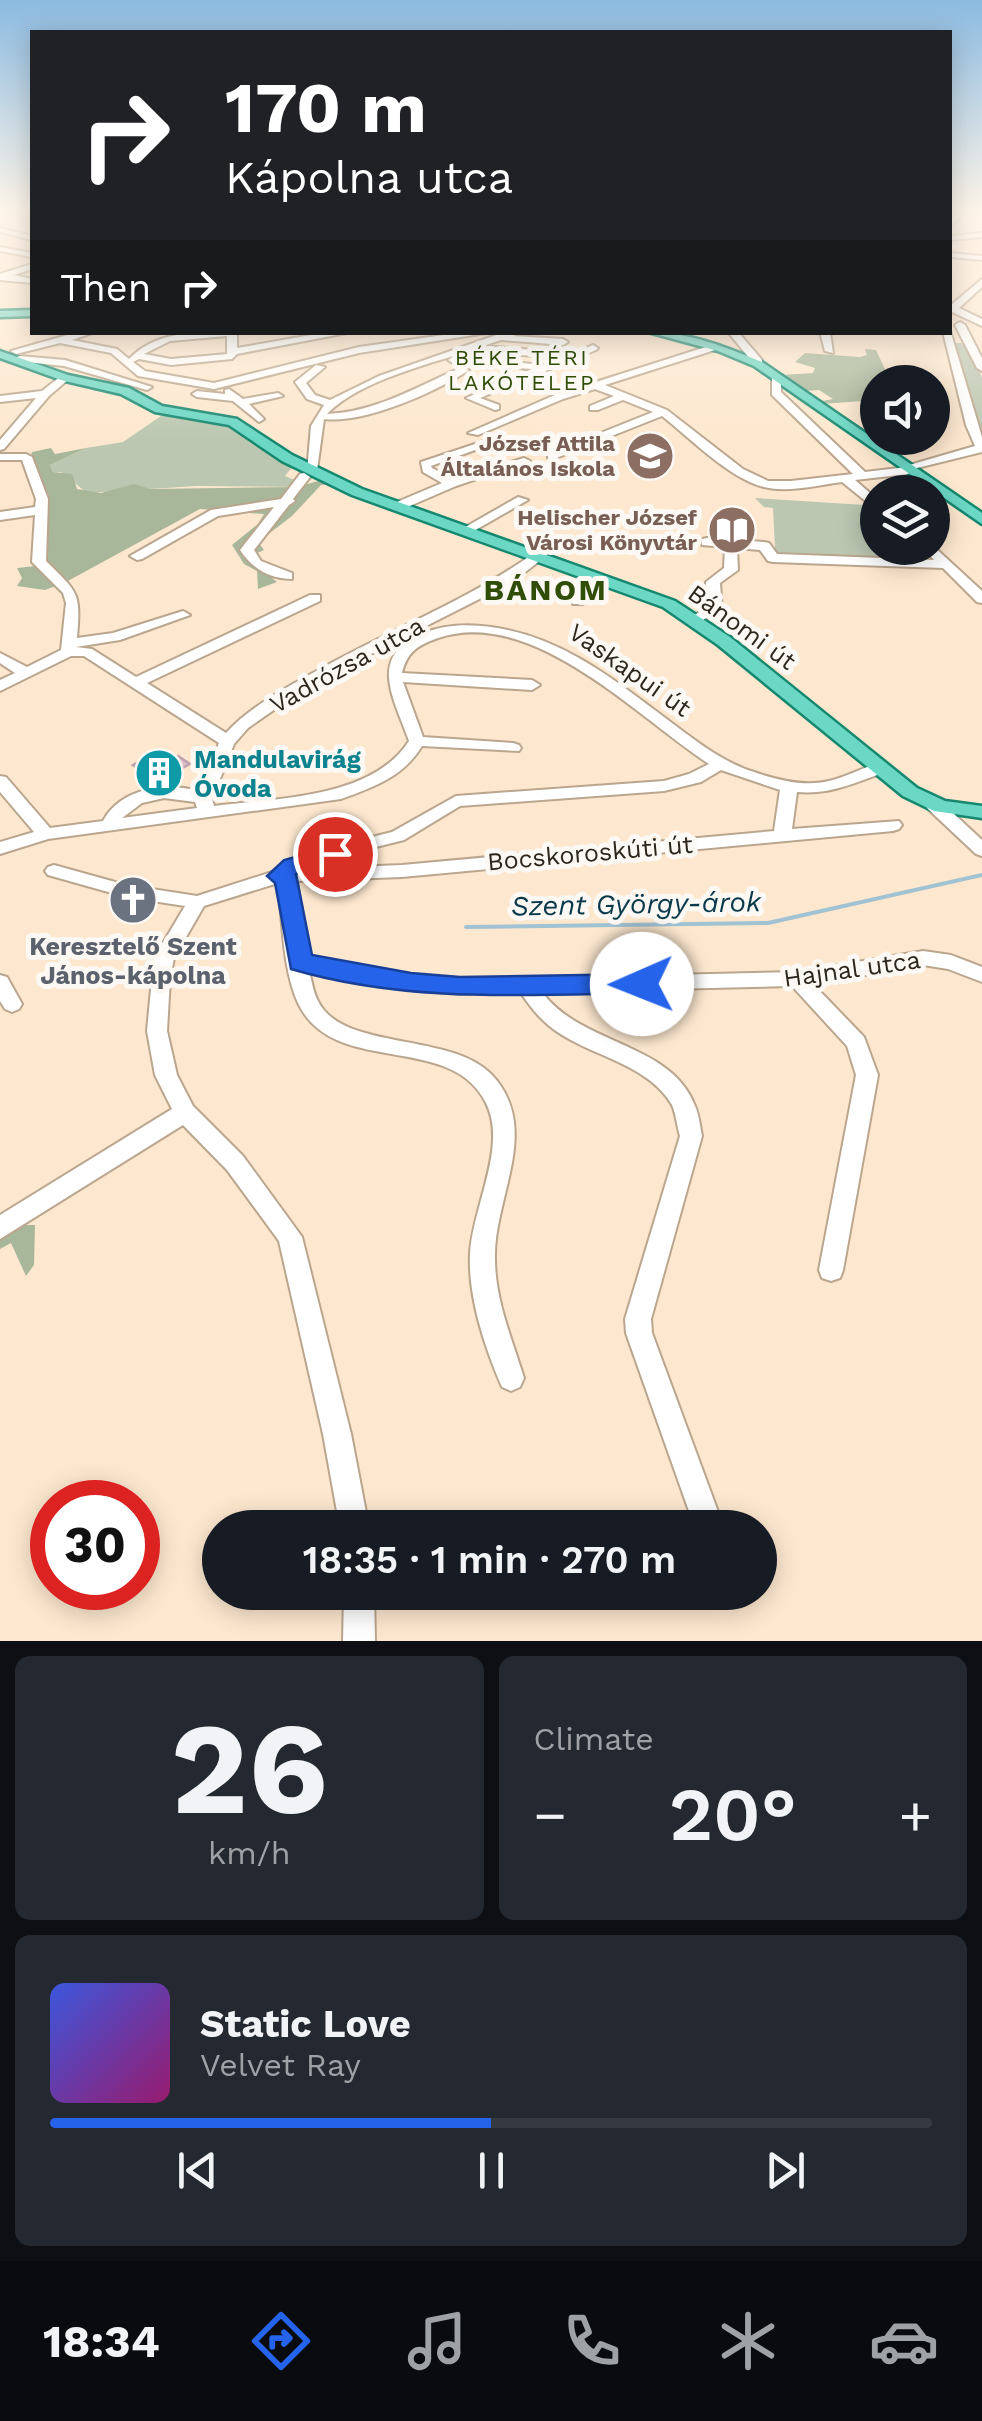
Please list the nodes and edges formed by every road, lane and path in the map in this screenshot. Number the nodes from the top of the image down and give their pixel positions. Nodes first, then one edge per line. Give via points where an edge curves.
1 (974, 289) edge
2 (952, 306) edge
3 (30, 313) edge
4 (3, 314) edge
5 (981, 322) edge
6 (952, 331) edge
7 (195, 335) edge
8 (234, 335) edge
9 (332, 335) edge
10 (450, 335) edge
11 (509, 335) edge
12 (665, 335) edge
13 (734, 335) edge
14 (826, 335) edge
15 (56, 337) edge
16 (399, 337) edge
17 (502, 338) junction
18 (968, 341) junction
19 (563, 342) dead end
20 (743, 347) junction
21 (472, 348) junction
22 (594, 348) dead end
23 (718, 348) junction
24 (830, 351) dead end
25 (535, 353) dead end
26 (232, 354) junction
27 (3, 355) edge
28 (340, 357) junction
29 (442, 358) junction
30 (20, 359) junction
31 (133, 360) junction
32 (758, 362) dead end
33 (426, 364) junction
34 (547, 367) junction
35 (982, 368) edge
36 (464, 370) junction
37 (528, 375) junction
38 (66, 378) junction
39 (777, 378) junction
40 (187, 384) junction
41 (595, 385) junction
42 (214, 386) junction
43 (149, 388) junction
44 (169, 389) junction
45 (44, 394) junction
46 (130, 394) junction
47 (278, 396) dead end
48 (624, 396) junction
49 (0, 399) edge
50 (239, 400) junction
51 (329, 402) junction
52 (495, 407) dead end
53 (594, 408) dead end
54 (663, 412) junction
55 (328, 417) dead end
56 (259, 419) dead end
57 (19, 426) junction
58 (0, 429) edge
59 (474, 433) dead end
60 (492, 442) dead end
61 (980, 445) edge
62 (0, 447) edge
63 (552, 456) dead end
64 (0, 457) edge
65 (524, 461) dead end
66 (310, 468) junction
67 (906, 469) junction
68 (861, 475) edge
69 (874, 475) edge
70 (860, 478) edge
71 (753, 480) junction
72 (847, 480) junction
73 (452, 483) junction
74 (860, 491) edge
75 (751, 495) dead end
76 (522, 500) dead end
77 (288, 501) junction
78 (402, 505) junction
79 (42, 510) junction
80 (0, 516) edge
81 (982, 520) edge
82 (468, 530) junction
83 (707, 542) dead end
84 (731, 544) junction
85 (137, 556) dead end
86 (539, 556) junction
87 (860, 561) edge
88 (947, 565) edge
89 (287, 576) dead end
90 (603, 580) junction
91 (315, 598) dead end
92 (982, 600) edge
93 (578, 601) dead end
94 (183, 615) dead end
95 (695, 620) junction
96 (70, 648) junction
97 (398, 656) junction
98 (0, 657) edge
99 (350, 662) junction
100 (26, 673) junction
101 (394, 677) junction
102 (139, 681) junction
103 (532, 685) dead end
104 (0, 686) edge
105 (227, 741) junction
106 (417, 741) junction
107 (513, 748) dead end
108 (720, 764) junction
109 (880, 768) junction
110 (0, 781) edge
111 (789, 786) junction
112 (934, 804) junction
113 (205, 806) junction
114 (972, 812) edge
115 (893, 825) dead end
116 (46, 834) junction
117 (782, 834) junction
118 (963, 834) junction
119 (0, 848) edge
120 (982, 850) edge
121 (54, 870) dead end
122 (283, 877) junction
123 (197, 902) junction
124 (300, 962) junction
125 (982, 975) edge
126 (796, 980) junction
127 (0, 982) edge
128 (527, 986) junction
129 (12, 1004) dead end
130 (185, 1112) junction
131 (0, 1228) edge
132 (831, 1270) dead end
133 (511, 1378) dead end
134 (352, 1510) edge
135 (703, 1510) edge
136 (359, 1610) edge
137 (359, 1641) edge

1 - 2 street
2 - 5 street
3 - 4 main road
5 - 6 street
6 - 18 street
6 - 18 street
6 - 61 street
7 - 31 street via 176,336
8 - 26 street
9 - 26 street
10 - 16 street
11 - 17 street
12 - 23 main road
13 - 20 street
14 - 24 street
15 - 27 street
15 - 31 street
16 - 28 street
17 - 19 street
17 - 21 street
18 - 35 street
20 - 23 street
20 - 32 street
21 - 25 street
21 - 29 street
22 - 34 street
23 - 39 main road
23 - 41 street
26 - 31 street
27 - 30 main road, Bánomi út
28 - 42 street
28 - 51 street via 301,378 311,398
29 - 33 street
29 - 34 street
30 - 38 main road, Bánomi út
30 - 43 street via 65,362
31 - 40 street via 142,374
33 - 36 street
33 - 51 street
34 - 37 street
36 - 37 street
36 - 55 street via 363,417
37 - 52 street via 471,398
38 - 45 street
38 - 46 main road, Bánomi út
39 - 67 main road
39 - 68 street via 776,393
40 - 42 street
40 - 44 street
41 - 48 street
41 - 59 street
42 - 50 street
43 - 44 street
43 - 46 street
44 - 50 street
45 - 49 street
45 - 57 street
46 - 66 main road, Bánomi út via 158,408 232,422
47 - 50 street
48 - 53 street
48 - 54 street
50 - 56 street
51 - 66 street via 319,417
54 - 63 street
54 - 71 street
57 - 58 street
57 - 62 street
60 - 73 street via 424,464
61 - 67 street
64 - 79 street via 26,458
65 - 73 street
66 - 77 street
66 - 78 main road, Bánomi út
67 - 69 street
67 - 81 main road
70 - 72 street
71 - 72 street via 782,486
71 - 75 street
72 - 74 street
73 - 78 street
76 - 82 street
77 - 85 street via 215,513
77 - 89 street via 247,550 256,564
78 - 82 main road, Bánomi út
79 - 80 street
79 - 96 street via 39,562 69,592
82 - 86 main road, Bánomi út
83 - 84 street
84 - 87 street via 764,546 773,558
84 - 95 street via 728,573 713,582 716,610
86 - 90 main road, Bánomi út
86 - 99 street, Vadrózsa utca
88 - 92 street
90 - 93 street
90 - 95 main road, Bánomi út
91 - 102 street
94 - 96 street
95 - 109 main road, Bánomi út
96 - 100 street
96 - 102 street
97 - 99 street
97 - 101 street
97 - 108 street, Vaskapui út via 421,639 451,630 538,639 581,662
98 - 100 street
99 - 105 street, Vadrózsa utca via 274,702
100 - 104 street
101 - 103 street
101 - 106 street
102 - 105 street
105 - 113 street, Vadrózsa utca
106 - 107 street
106 - 113 street via 396,768 335,796
108 - 111 street, Vaskapui út
108 - 122 street via 680,784 456,801 398,836 310,858
109 - 111 street, Vaskapui út via 824,788
109 - 112 main road, Bánomi út
110 - 116 street
111 - 117 street
112 - 114 main road
112 - 118 street, Bánomi út
113 - 116 street
114 - 118 street
115 - 117 street, Bocskoroskúti út
116 - 119 street
117 - 122 street, Bocskoroskúti út
118 - 120 street, Bánomi út
121 - 123 street via 126,892
122 - 123 street
122 - 124 street
123 - 130 street via 164,958 156,1003 166,1074
124 - 128 street, Hajnal utca via 411,983
124 - 133 street via 303,992 326,1023 462,1066 491,1089 500,1106 502,1145 482,1254 485,1292
125 - 126 street, Hajnal utca via 923,958
126 - 128 street, Hajnal utca
126 - 132 street via 857,1044 867,1074
127 - 129 street
128 - 135 street via 546,1016 660,1076 680,1092 690,1112 691,1136 638,1319
130 - 131 street
130 - 134 street via 235,1163 290,1237
136 - 137 street

